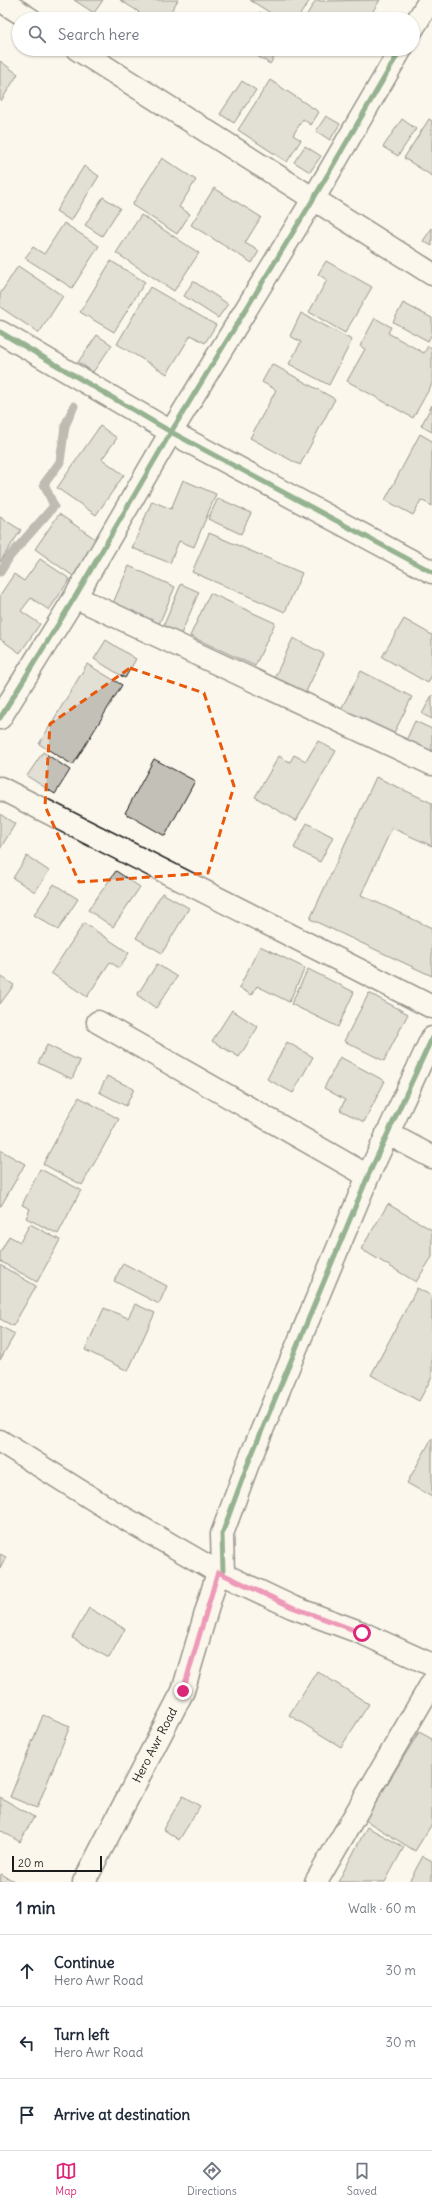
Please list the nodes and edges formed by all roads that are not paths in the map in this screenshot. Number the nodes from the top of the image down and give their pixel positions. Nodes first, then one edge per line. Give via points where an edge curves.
1 (0, 0) edge
2 (430, 0) edge
3 (19, 12) edge
4 (420, 16) edge
5 (88, 56) edge
6 (397, 56) edge
7 (314, 198) junction
8 (432, 274) edge
9 (0, 332) edge
10 (171, 432) junction
11 (432, 572) edge
12 (75, 597) junction
13 (0, 718) edge
14 (432, 764) edge
15 (0, 788) edge
16 (432, 1007) edge
17 (98, 1022) dead end
18 (432, 1038) edge
19 (387, 1133) junction
20 (432, 1157) edge
21 (368, 1176) junction
22 (0, 1441) edge
23 (221, 1573) junction
24 (432, 1665) edge
25 (432, 1683) edge
26 (84, 1882) edge
27 (316, 1882) edge

1 - 3 street
2 - 4 street
5 - 7 street
6 - 7 street
7 - 8 street
7 - 10 street
9 - 10 street
10 - 11 street
10 - 12 street
12 - 13 street
12 - 14 street
15 - 16 street
17 - 21 street
18 - 19 street, Hero Awr Road
19 - 20 street
19 - 21 street, Hero Awr Road
21 - 23 street, Hero Awr Road via 247,1466 222,1534
22 - 23 street via 112,1511
23 - 24 street via 292,1607 362,1633
23 - 26 street, Hero Awr Road via 183,1691
25 - 27 street

